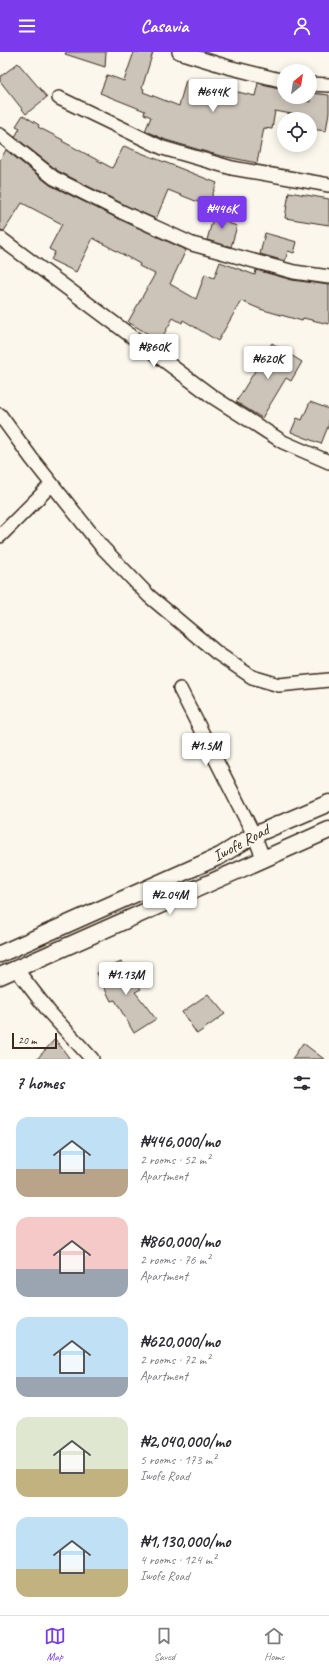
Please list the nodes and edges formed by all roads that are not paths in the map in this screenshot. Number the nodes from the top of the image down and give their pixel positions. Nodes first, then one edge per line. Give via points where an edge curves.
1 (179, 52) edge
2 (277, 79) edge
3 (317, 84) edge
4 (329, 85) edge
5 (59, 98) dead end
6 (0, 135) edge
7 (329, 185) edge
8 (0, 238) edge
9 (329, 277) edge
10 (0, 416) edge
11 (329, 462) edge
12 (52, 484) junction
13 (0, 536) edge
14 (329, 680) edge
15 (180, 689) dead end
16 (329, 803) edge
17 (329, 830) edge
18 (254, 835) junction
19 (264, 860) junction
20 (0, 954) edge
21 (16, 969) junction
22 (0, 976) edge
23 (92, 1059) edge

1 - 2 street
3 - 4 street
5 - 7 street via 163,148 232,168
6 - 9 street via 54,178 192,244 294,272
8 - 11 street via 213,397 283,442
10 - 12 street
12 - 13 street
12 - 14 street via 102,547 150,596 217,653 252,677 279,685
15 - 18 street
16 - 18 street, Iwofe Road
17 - 19 street, Iwofe Road
18 - 19 street
18 - 20 street, Iwofe Road via 220,856
19 - 21 street, Iwofe Road
21 - 22 street, Iwofe Road
21 - 23 street via 50,1013

